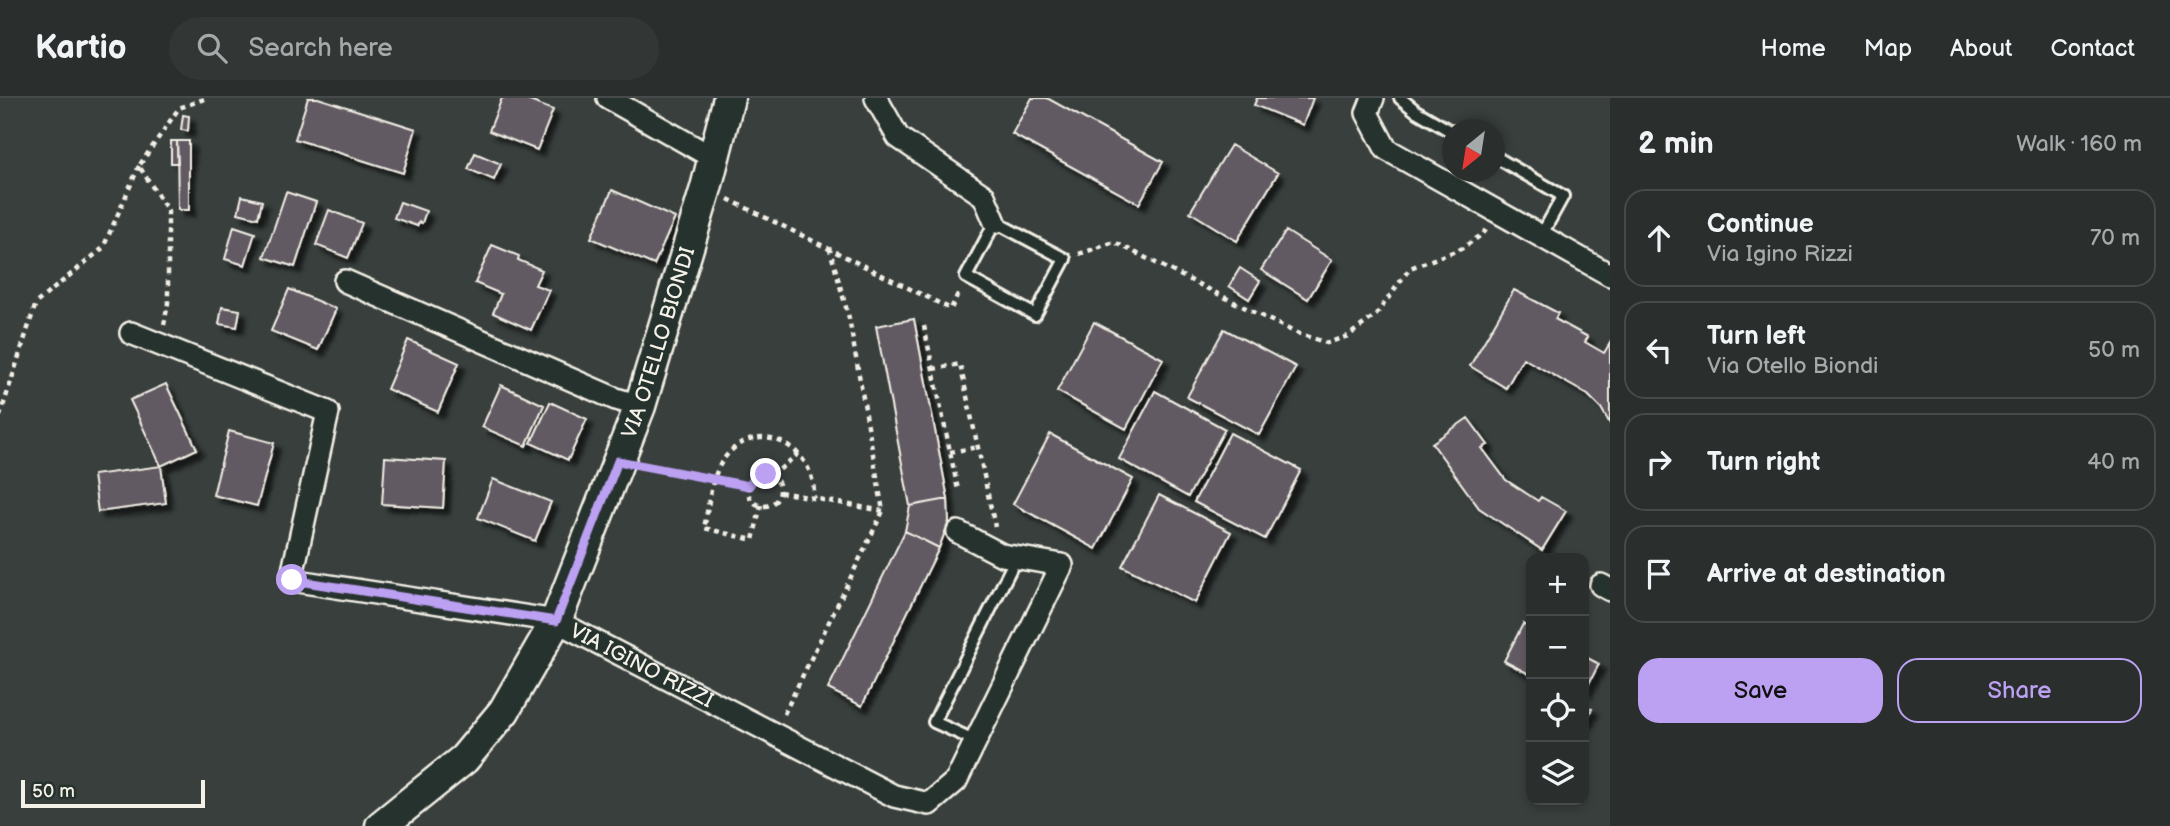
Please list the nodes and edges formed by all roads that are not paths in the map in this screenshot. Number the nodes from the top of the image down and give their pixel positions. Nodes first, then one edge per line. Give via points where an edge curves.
1 (608, 98) edge
2 (729, 98) edge
3 (876, 98) edge
4 (1373, 98) edge
5 (1400, 98) edge
6 (1442, 126) edge
7 (715, 159) junction
8 (1505, 162) edge
9 (995, 222) junction
10 (1541, 236) junction
11 (1610, 275) edge
12 (345, 281) dead end
13 (131, 333) dead end
14 (640, 406) junction
15 (958, 531) dead end
16 (1009, 556) junction
17 (556, 621) junction
18 (976, 741) junction
19 (381, 826) edge

1 - 7 street
2 - 7 street, VIA OTELLO BIONDI
3 - 9 street via 898,137 984,196
4 - 10 street via 1367,113 1386,149
5 - 6 lane
7 - 14 street, VIA OTELLO BIONDI
8 - 10 lane via 1563,196
9 - 9 lane via 965,277 1035,315 1065,259
10 - 11 street
12 - 14 street
13 - 17 street, VIA IGINO RIZZI via 328,412 292,580
14 - 17 street, VIA OTELLO BIONDI
15 - 16 street, VIA IGINO RIZZI
16 - 18 lane via 934,722
16 - 18 street, VIA IGINO RIZZI via 1062,565
17 - 18 street, VIA IGINO RIZZI via 894,796 929,804 956,781
17 - 19 street, VIA OTELLO BIONDI via 504,711 464,759

